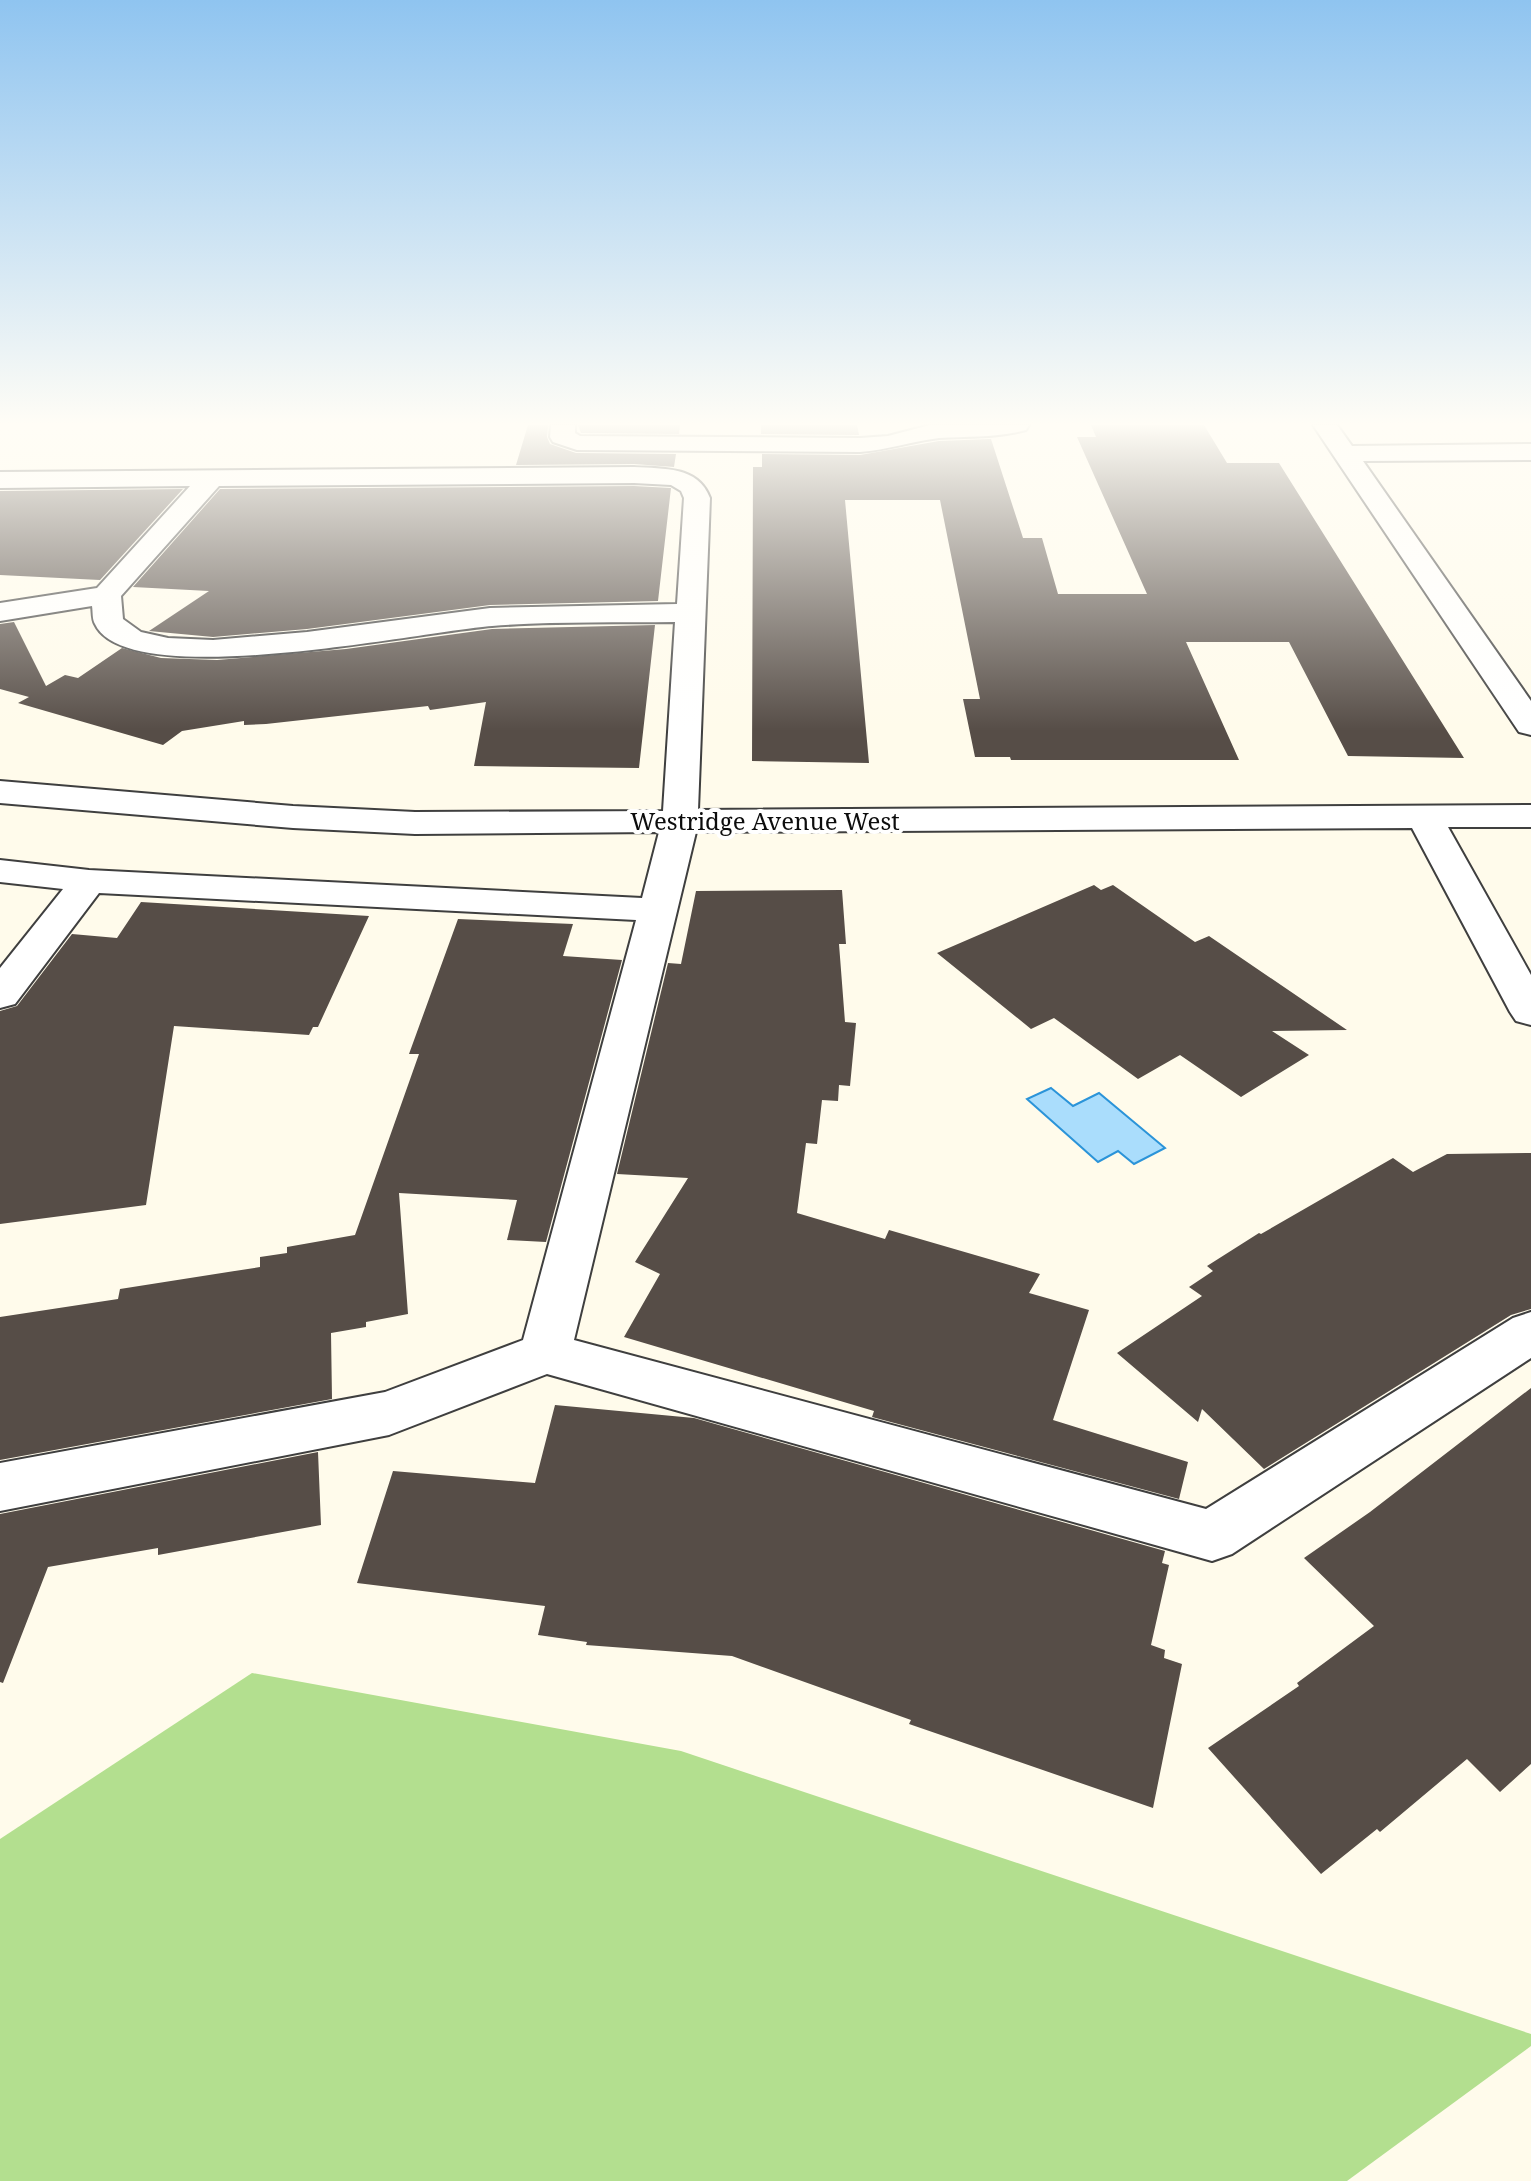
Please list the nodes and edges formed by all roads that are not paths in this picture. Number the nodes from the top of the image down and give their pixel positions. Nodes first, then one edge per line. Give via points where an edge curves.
1 (168, 527) edge
2 (695, 527) edge
3 (1395, 527) edge
4 (106, 595) junction
5 (0, 612) edge
6 (691, 613) junction
7 (1531, 725) edge
8 (0, 792) edge
9 (1531, 816) edge
10 (1424, 817) junction
11 (680, 823) junction
12 (0, 871) edge
13 (89, 881) junction
14 (658, 910) junction
15 (0, 995) edge
16 (1531, 1012) edge
17 (1531, 1332) edge
18 (545, 1353) junction
19 (0, 1487) edge

1 - 4 street
2 - 6 street
3 - 7 street
4 - 5 street
4 - 6 street via 106,620 130,638 218,651 490,617
6 - 11 street
8 - 11 street, Westridge Avenue West via 415,823
9 - 10 street, Westridge Avenue West
10 - 11 street, Westridge Avenue West
10 - 16 street
11 - 14 street
12 - 13 street
13 - 14 street
13 - 15 street
14 - 18 street
17 - 18 street via 1212,1536
18 - 19 street via 389,1413

